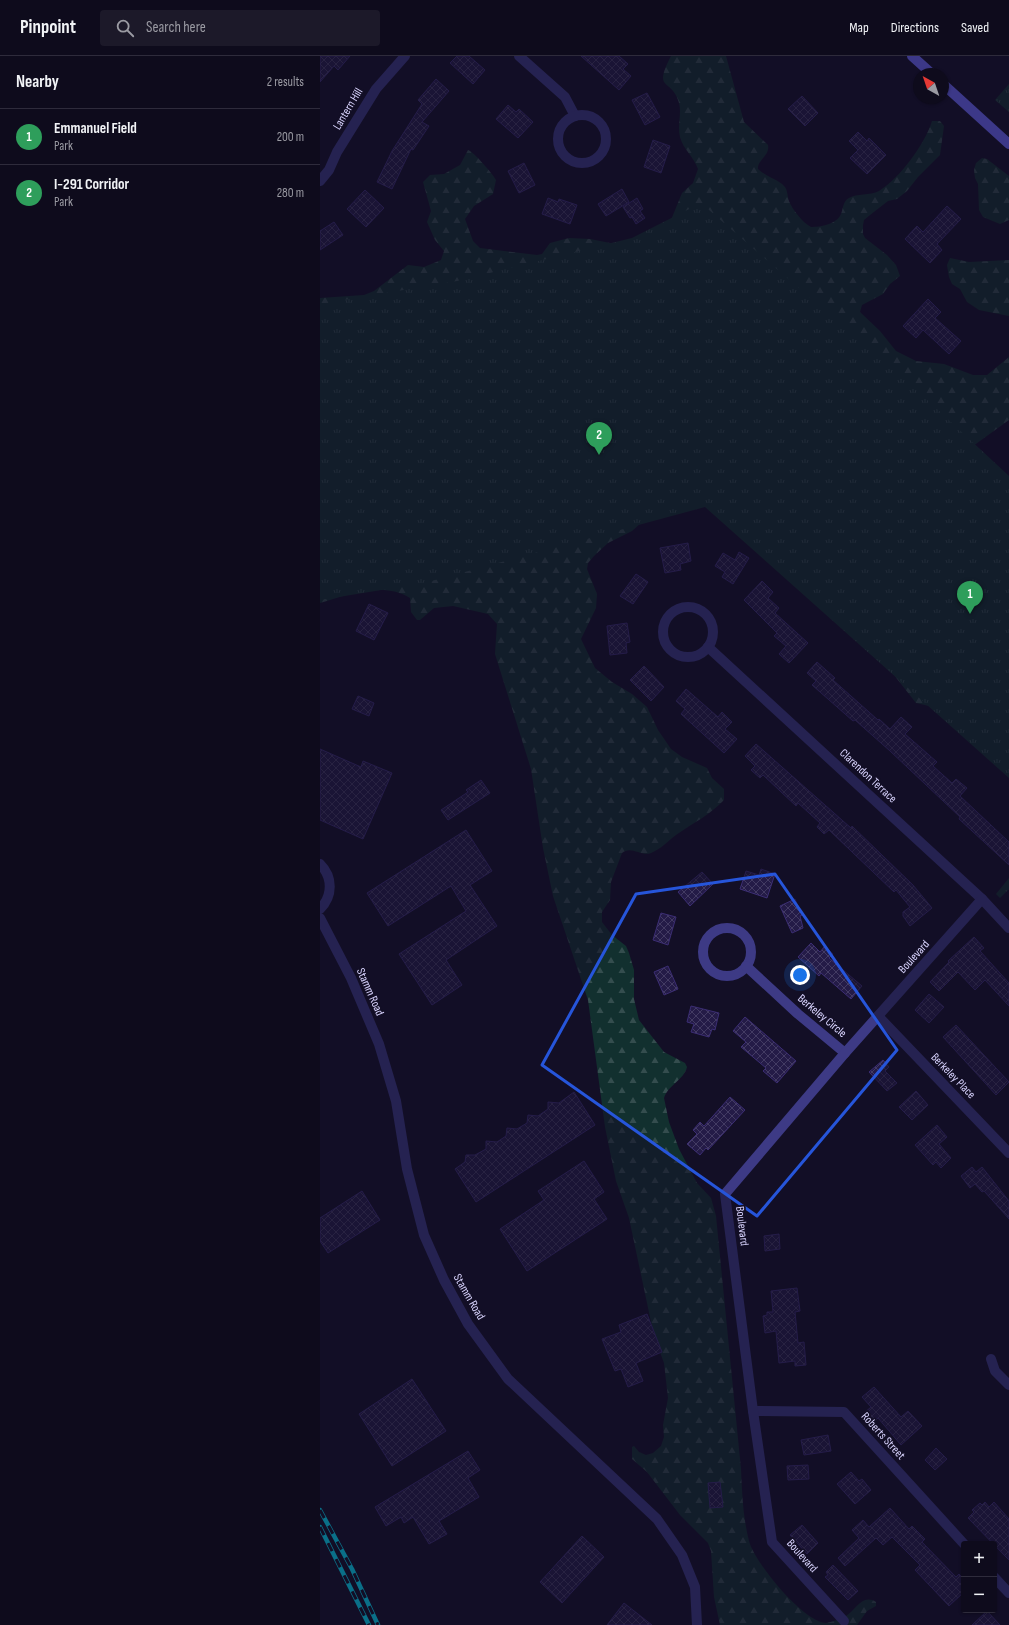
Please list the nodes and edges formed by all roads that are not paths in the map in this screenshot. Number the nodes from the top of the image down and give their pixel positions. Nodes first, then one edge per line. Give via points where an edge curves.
1 (405, 56) edge
2 (519, 56) edge
3 (912, 56) edge
4 (925, 68) edge
5 (949, 89) edge
6 (575, 116) junction
7 (1009, 144) edge
8 (320, 181) edge
9 (708, 646) junction
10 (320, 864) edge
11 (982, 899) junction
12 (320, 909) edge
13 (320, 918) edge
14 (1009, 928) edge
15 (746, 966) junction
16 (878, 1016) junction
17 (845, 1053) junction
18 (1009, 1153) edge
19 (991, 1359) dead end
20 (1009, 1385) edge
21 (752, 1411) junction
22 (961, 1541) edge
23 (997, 1580) edge
24 (1009, 1593) edge
25 (844, 1621) dead end
26 (697, 1625) edge

1 - 8 street, Lantern Hill via 376,89
2 - 6 street via 565,97
3 - 4 main road
5 - 7 main road
6 - 6 street via 568,119 558,131 558,146 566,158 573,162 588,163 595,160 604,148 605,133 597,120 583,115
9 - 9 street via 695,656 678,654 672,650 665,640 664,627 672,613 683,608 702,611 712,624 713,636
9 - 11 street, Clarendon Terrace
10 - 12 street via 330,880 330,892
11 - 14 street, Clarendon Terrace
11 - 16 street, Boulevard
13 - 26 street, Stamm Road via 351,978 379,1044 396,1101 407,1169 424,1235 444,1280 468,1324 508,1379 656,1519 682,1555 695,1588
15 - 15 street via 728,976 714,972 705,961 706,941 723,928 737,930 748,940 751,953
15 - 17 street, Berkeley Circle
16 - 17 street, Boulevard
16 - 18 street, Berkeley Place
17 - 21 street, Boulevard via 725,1194
19 - 20 street via 995,1371
21 - 22 street, Roberts Street via 844,1412
21 - 25 street, Boulevard via 772,1542
23 - 24 street

